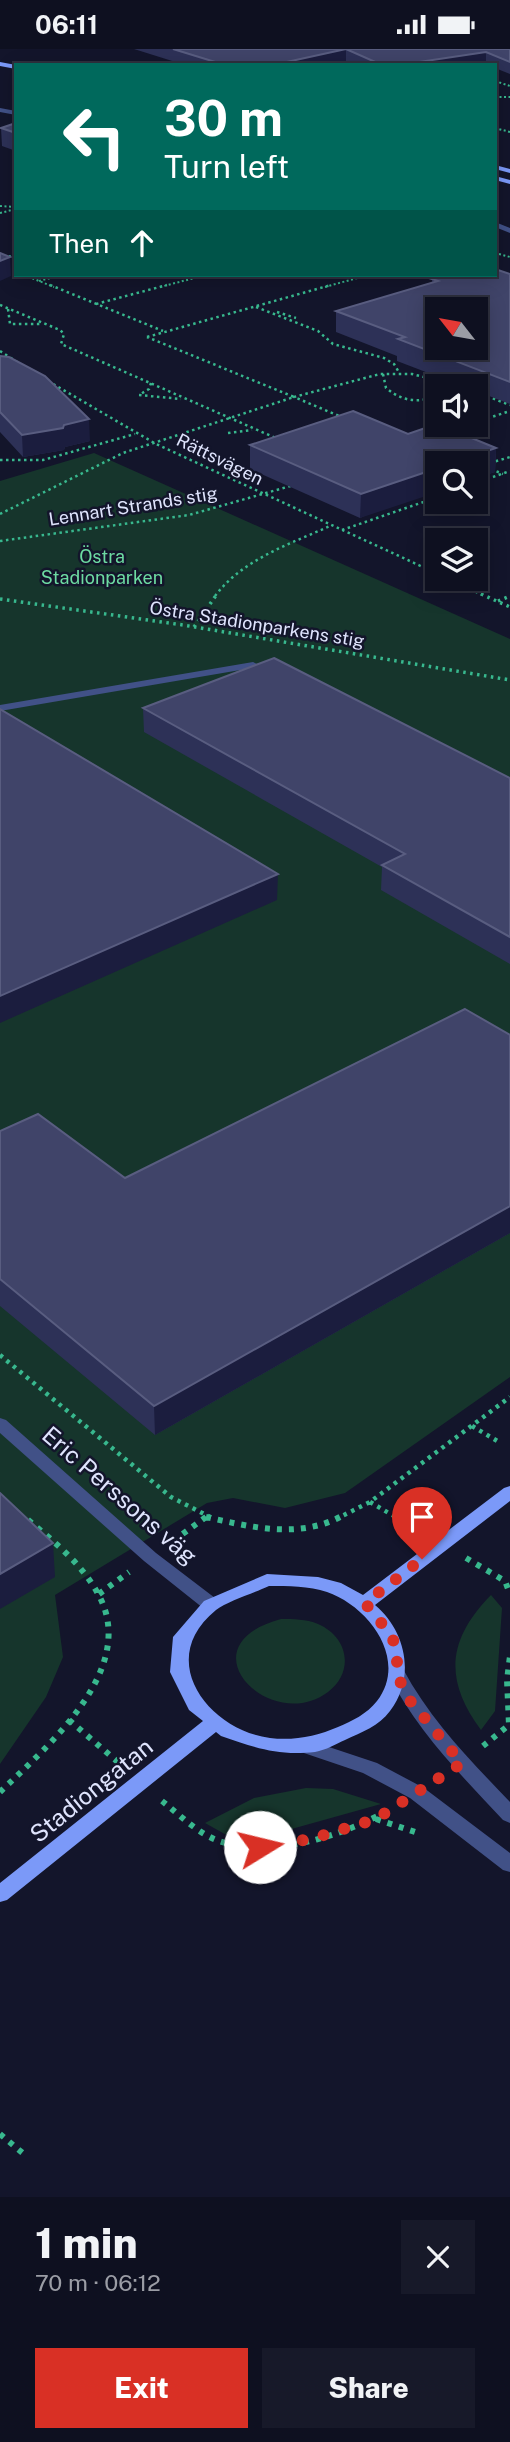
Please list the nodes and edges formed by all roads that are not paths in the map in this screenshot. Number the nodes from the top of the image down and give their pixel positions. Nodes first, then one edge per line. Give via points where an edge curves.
1 (277, 677) edge
2 (0, 708) edge
3 (0, 1424) edge
4 (510, 1492) edge
5 (209, 1603) junction
6 (365, 1603) junction
7 (397, 1674) junction
8 (213, 1724) junction
9 (304, 1746) junction
10 (510, 1815) edge
11 (510, 1864) edge
12 (0, 1895) edge

1 - 2 street via 253,665
3 - 5 street, Eric Perssons väg
4 - 6 main road
5 - 6 main road via 234,1589 267,1580 302,1580 335,1588
5 - 8 main road via 187,1627 178,1652 179,1678 191,1703
6 - 7 main road via 392,1636
7 - 9 main road via 391,1693 366,1723 335,1739
7 - 10 street via 407,1697
8 - 9 main road via 250,1741
8 - 12 main road, Stadiongatan
9 - 11 street via 370,1768 417,1793

